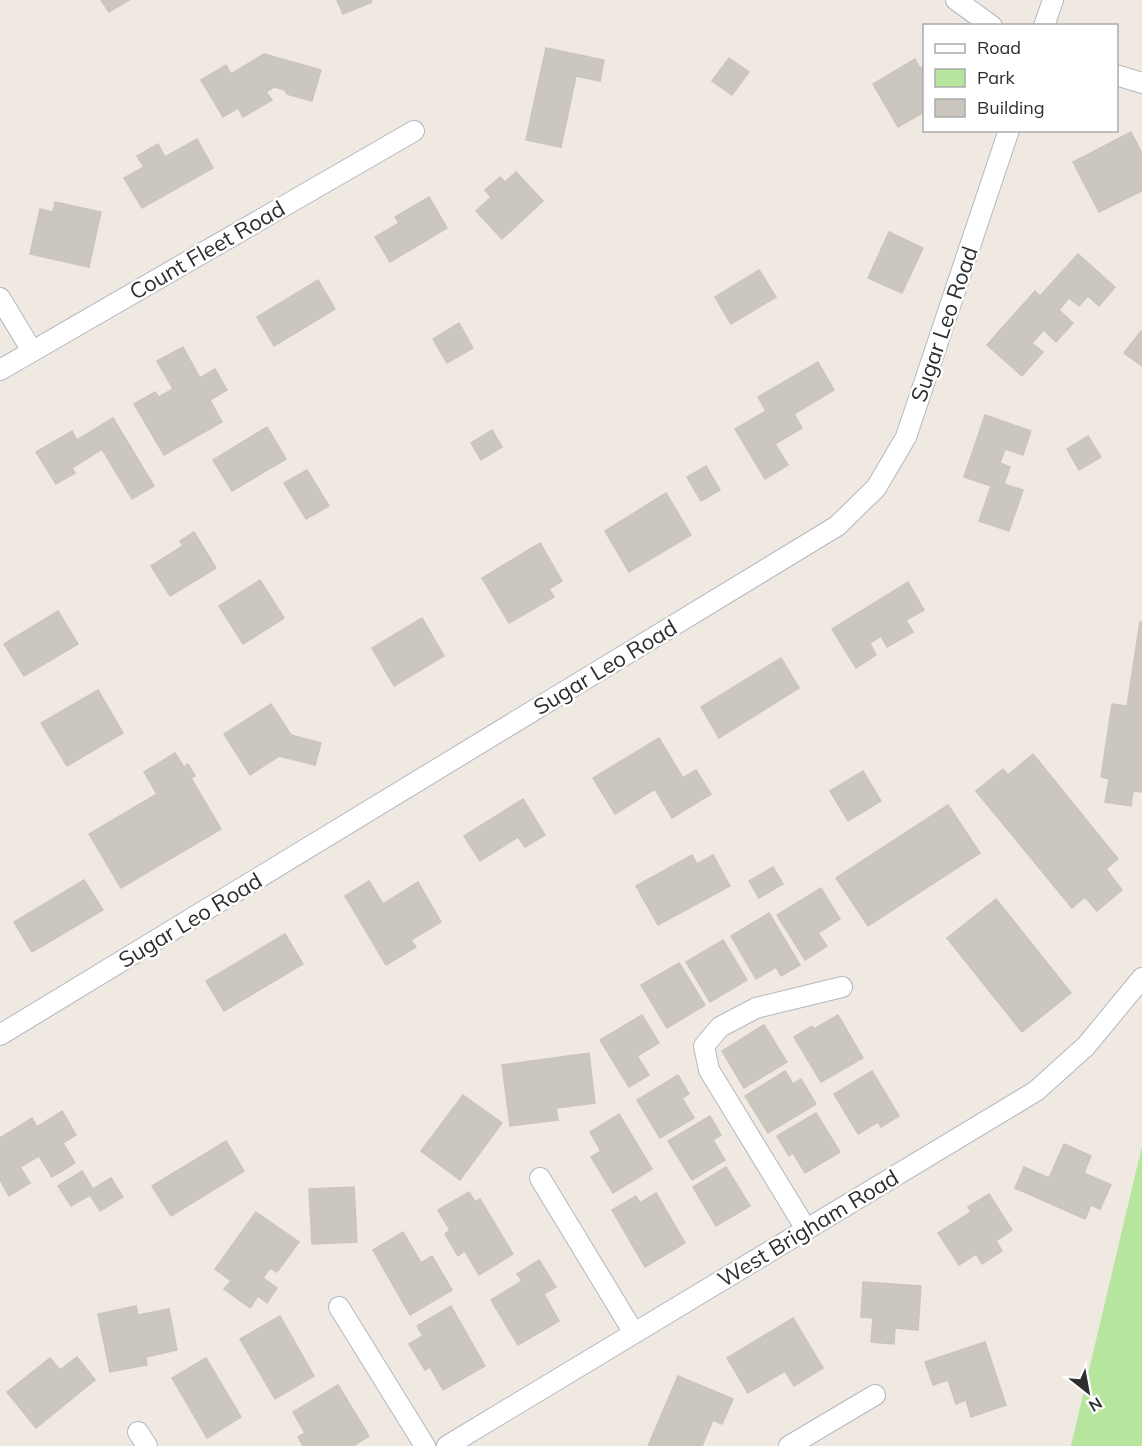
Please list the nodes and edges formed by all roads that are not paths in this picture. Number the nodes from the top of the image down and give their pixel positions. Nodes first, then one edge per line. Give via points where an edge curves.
1 (957, 0) edge
2 (1053, 0) edge
3 (989, 24) edge
4 (1045, 24) edge
5 (1118, 76) edge
6 (1142, 83) edge
7 (414, 131) dead end
8 (1008, 132) edge
9 (0, 298) edge
10 (32, 351) junction
11 (0, 370) edge
12 (1142, 978) edge
13 (842, 987) dead end
14 (0, 1035) edge
15 (540, 1178) dead end
16 (806, 1229) junction
17 (339, 1307) dead end
18 (633, 1334) junction
19 (875, 1395) dead end
20 (425, 1446) edge
21 (447, 1446) edge
22 (789, 1446) edge

1 - 3 street
2 - 4 street
5 - 6 street
7 - 10 street, Count Fleet Road
8 - 14 street, Sugar Leo Road via 906,437 876,488 837,526
9 - 10 street
10 - 11 street, Count Fleet Road
12 - 16 street, West Brigham Road via 1086,1046 1036,1091
13 - 16 street via 756,1008 720,1027 704,1046 709,1070
15 - 18 street
16 - 18 street, West Brigham Road
17 - 20 street
18 - 21 street, West Brigham Road
19 - 22 street

